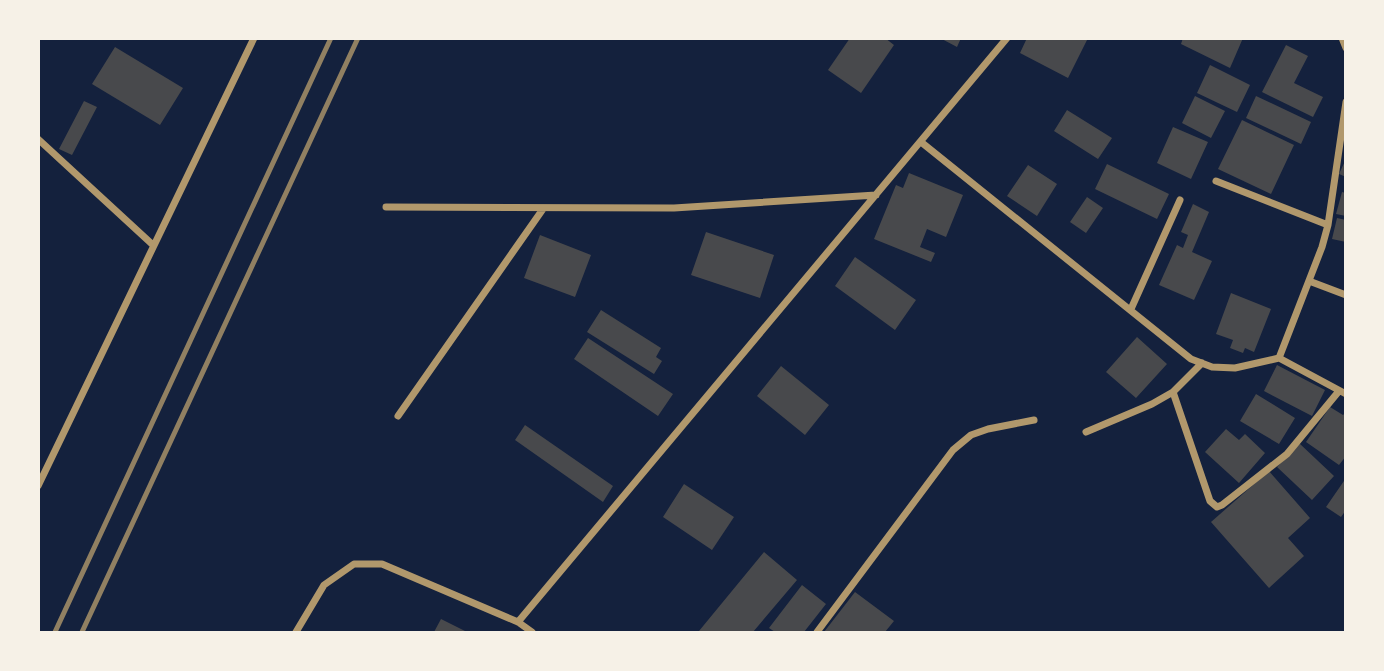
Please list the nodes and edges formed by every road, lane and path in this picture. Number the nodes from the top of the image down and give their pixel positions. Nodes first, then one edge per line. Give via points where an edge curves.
1 (254, 38) edge
2 (1007, 38) edge
3 (1342, 38) edge
4 (1346, 48) edge
5 (1346, 102) edge
6 (38, 139) edge
7 (921, 142) junction
8 (1216, 181) dead end
9 (876, 195) junction
10 (1180, 201) dead end
11 (386, 207) dead end
12 (543, 209) junction
13 (1328, 225) junction
14 (153, 245) junction
15 (1309, 281) junction
16 (1346, 295) edge
17 (1131, 309) junction
18 (1279, 358) junction
19 (1202, 363) junction
20 (1173, 392) junction
21 (1342, 393) edge
22 (398, 416) dead end
23 (1034, 420) dead end
24 (1086, 432) dead end
25 (38, 485) edge
26 (518, 622) junction
27 (296, 632) edge
28 (532, 632) edge
29 (817, 632) edge

1 - 14 street
2 - 7 street
3 - 4 street
5 - 13 street
6 - 14 street
7 - 9 street
7 - 17 street
8 - 13 street
9 - 12 street via 674,208
9 - 26 street
10 - 17 street
11 - 12 street
12 - 22 street
13 - 15 street
14 - 25 street
15 - 16 street
15 - 18 street
17 - 19 street
18 - 19 street via 1235,368
18 - 21 street
19 - 20 street
20 - 21 street via 1210,501 1217,507 1287,454
20 - 24 street
23 - 29 street via 971,435 953,450
26 - 27 street via 382,565 354,564 324,585
26 - 28 street

